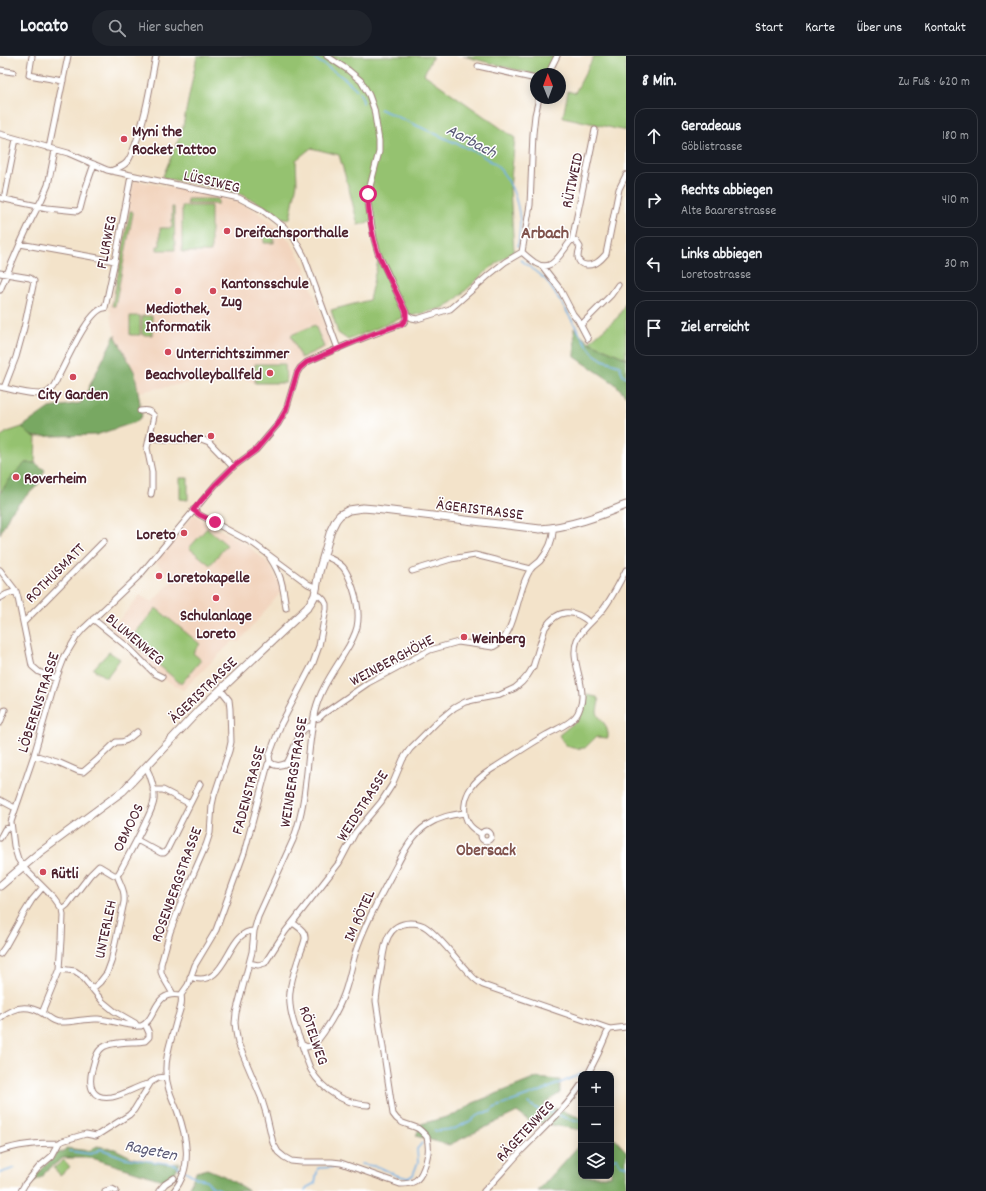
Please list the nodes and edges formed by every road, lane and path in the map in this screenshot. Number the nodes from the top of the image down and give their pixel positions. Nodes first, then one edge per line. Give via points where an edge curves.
1 (32, 56) edge
2 (68, 56) edge
3 (156, 56) edge
4 (327, 56) edge
5 (557, 56) edge
6 (478, 66) dead end
7 (551, 68) edge
8 (0, 70) edge
9 (13, 72) dead end
10 (530, 78) edge
11 (63, 81) junction
12 (538, 104) edge
13 (595, 130) dead end
14 (0, 134) edge
15 (16, 139) junction
16 (49, 148) junction
17 (55, 150) junction
18 (94, 164) junction
19 (111, 171) junction
20 (626, 175) edge
21 (131, 176) junction
22 (2, 199) edge
23 (38, 206) junction
24 (572, 240) junction
25 (20, 244) junction
26 (522, 252) junction
27 (115, 261) junction
28 (543, 267) junction
29 (0, 273) edge
30 (7, 275) junction
31 (618, 285) dead end
32 (0, 290) edge
33 (407, 315) junction
34 (581, 325) junction
35 (588, 339) dead end
36 (338, 349) junction
37 (2, 388) edge
38 (140, 411) dead end
39 (149, 438) junction
40 (233, 467) junction
41 (151, 494) dead end
42 (626, 505) edge
43 (193, 510) junction
44 (553, 528) junction
45 (104, 541) dead end
46 (268, 556) junction
47 (324, 556) junction
48 (531, 568) junction
49 (0, 570) edge
50 (626, 570) edge
51 (412, 571) dead end
52 (16, 591) junction
53 (316, 591) junction
54 (0, 598) edge
55 (286, 608) dead end
56 (93, 619) junction
57 (24, 622) junction
58 (590, 623) junction
59 (162, 676) dead end
60 (56, 679) junction
61 (221, 690) junction
62 (4, 710) dead end
63 (314, 718) junction
64 (0, 723) edge
65 (312, 726) junction
66 (137, 732) dead end
67 (34, 755) junction
68 (270, 762) junction
69 (146, 767) junction
70 (200, 784) dead end
71 (153, 790) junction
72 (0, 800) edge
73 (190, 804) junction
74 (15, 808) junction
75 (464, 813) junction
76 (11, 827) junction
77 (481, 834) dead end
78 (0, 838) edge
79 (136, 840) junction
80 (23, 867) junction
81 (116, 875) junction
82 (0, 886) edge
83 (42, 887) junction
84 (62, 909) junction
85 (293, 923) junction
86 (254, 931) junction
87 (0, 954) edge
88 (249, 963) junction
89 (60, 968) junction
90 (190, 977) junction
91 (92, 989) junction
92 (173, 994) junction
93 (181, 995) junction
94 (42, 1013) junction
95 (0, 1018) edge
96 (146, 1022) junction
97 (137, 1026) junction
98 (626, 1027) edge
99 (610, 1030) junction
100 (301, 1044) junction
101 (590, 1071) edge
102 (166, 1077) junction
103 (149, 1084) junction
104 (578, 1089) edge
105 (368, 1105) dead end
106 (59, 1143) junction
107 (0, 1152) edge
108 (174, 1178) dead end
109 (21, 1191) edge
110 (105, 1191) edge
111 (116, 1191) edge
112 (159, 1191) edge
113 (174, 1191) edge
114 (484, 1191) edge

1 - 11 street via 29,75
2 - 11 street
3 - 19 street via 144,119 132,153 128,161
4 - 33 street via 361,81 374,110 379,152 368,202 378,253
5 - 7 street
6 - 10 street
8 - 9 street
11 - 16 street
12 - 26 street via 533,134 530,205
13 - 24 street, RÜTIWEID
14 - 15 street, LÜSSIWEG
15 - 16 street, LÜSSIWEG
15 - 22 street
16 - 17 street, LÜSSIWEG
17 - 18 street, LÜSSIWEG
17 - 23 street via 48,185
18 - 19 street, LÜSSIWEG
18 - 23 street via 78,211
19 - 21 street, LÜSSIWEG
20 - 24 street via 619,188 606,254 595,264 583,264 578,256 580,246
21 - 27 street, FLURWEG
21 - 36 street, LÜSSIWEG via 239,198 262,210 284,227 304,256
22 - 23 street
23 - 25 street
24 - 28 street, RÜTIWEID via 555,261
25 - 27 street
25 - 30 street
26 - 28 street
26 - 33 street via 505,262 450,309 417,319
27 - 37 street, FLURWEG via 105,308 92,316 52,388 43,394
28 - 34 street via 560,289
29 - 30 street
30 - 32 street
30 - 37 street via 30,278 34,281 18,350
31 - 34 street
33 - 36 street, LÖBERENSTRASSE via 403,323
34 - 35 street
36 - 40 street, LÖBERENSTRASSE via 307,362 300,368 286,410 278,424 256,450
38 - 39 street via 152,412 154,416
39 - 40 street via 201,439 209,442
39 - 41 street via 147,448 152,472
40 - 43 street, LÖBERENSTRASSE
42 - 44 main road, ÄGERISTRASSE via 592,518
43 - 46 street via 254,544
43 - 56 street, LÖBERENSTRASSE via 140,575
44 - 47 main road, ÄGERISTRASSE via 524,528 375,509 355,509 345,512 336,520
44 - 48 street via 550,546 539,562
45 - 57 street, ROTHUSMATT
46 - 53 street
46 - 55 street via 276,566 283,584
47 - 53 main road, ÄGERISTRASSE
47 - 63 street, WEINBERGSTRASSE via 342,564 345,569 356,597 358,619 349,646 320,696
48 - 51 street via 475,556 451,559
48 - 63 street, WEINBERGHÖHE via 509,629 498,645 493,647 458,642 430,650 368,683 320,718
49 - 52 street
50 - 58 street via 615,591
52 - 54 street
52 - 57 street
53 - 61 main road, ÄGERISTRASSE via 307,608
53 - 68 street, FADENSTRASSE via 326,604 319,646 313,663 281,724 269,756
56 - 59 street, BLUMENWEG via 130,649 154,673
56 - 60 street, LÖBERENSTRASSE via 69,647
57 - 60 street via 32,666
58 - 75 street via 580,635 575,647 582,697 576,716 484,775 467,795
58 - 85 street, WEIDSTRASSE via 574,613 554,617 545,628 533,667 522,682 500,695 465,702 454,708 421,738 403,759 381,802 355,833 339,863
60 - 67 street, LÖBERENSTRASSE
61 - 69 main road, ÄGERISTRASSE via 181,728
61 - 92 street, ROSENBERGSTRASSE via 229,705 231,742 214,796 210,833 170,932 161,964 163,977
62 - 64 street
63 - 65 street, WEINBERGSTRASSE
65 - 68 street via 308,726 300,734 288,764 278,766
65 - 86 street, WEINBERGSTRASSE via 298,828 258,916
66 - 67 street via 129,740 116,742 83,772
67 - 74 street, LÖBERENSTRASSE
68 - 90 street, FADENSTRASSE via 244,854 213,935
69 - 71 street, OBMOOS
69 - 80 main road, ÄGERISTRASSE via 113,799
70 - 73 street
71 - 73 street via 163,790
71 - 79 street, OBMOOS via 152,808
72 - 74 street
73 - 79 street via 164,853
74 - 76 street, LÖBERENSTRASSE
75 - 77 street via 469,824
75 - 100 street, IM RÖTEL via 438,818 427,825 405,850 357,946 339,1007 316,1042 309,1047
76 - 78 street via 4,829
76 - 80 street, LÖBERENSTRASSE via 14,846
79 - 81 street, OBMOOS
80 - 82 main road, ÄGERISTRASSE
80 - 83 street, LÖBERENSTRASSE
81 - 84 street, UNTERLEH via 99,866
81 - 91 street, UNTERLEH via 125,894 119,931 107,973
83 - 84 street, LÖBERENSTRASSE
83 - 87 street
84 - 89 street
85 - 88 street, WEIDSTRASSE via 265,963
85 - 100 street, RÖTELWEG via 302,931 305,938 289,993 291,1015
86 - 88 street, WEINBERGSTRASSE
86 - 90 street via 240,937 224,963 213,975 203,979
88 - 99 street, WEINBERGSTRASSE via 236,1013 236,1032 238,1043 261,1097 278,1152 291,1161 340,1163 400,1184 416,1181 421,1175 428,1153 428,1137 417,1128 396,1120 392,1114 376,1001 384,945 395,929 407,923 426,927 471,976 483,985
89 - 91 street via 74,971
89 - 94 street
90 - 93 street, FADENSTRASSE
91 - 97 street via 103,1002
92 - 93 street
92 - 96 street via 158,1002
93 - 102 street, FADENSTRASSE via 181,1004 168,1052
94 - 95 street via 30,1008 13,1009
94 - 97 street via 57,1022 96,1019
96 - 97 street
96 - 103 street via 149,1037 145,1041 111,1044 98,1052 90,1087 99,1095 106,1097
98 - 99 street
99 - 101 street
100 - 105 street, RÖTELWEG via 311,1070 326,1089 337,1097 359,1105
102 - 103 street via 158,1078
102 - 113 street, FADENSTRASSE via 184,1131 187,1155 181,1182
103 - 106 street via 134,1110 118,1123 96,1136 86,1134
104 - 114 street, RÄGETENWEG via 555,1118
106 - 107 street via 31,1144
106 - 109 street via 52,1156
108 - 112 street
110 - 111 street

